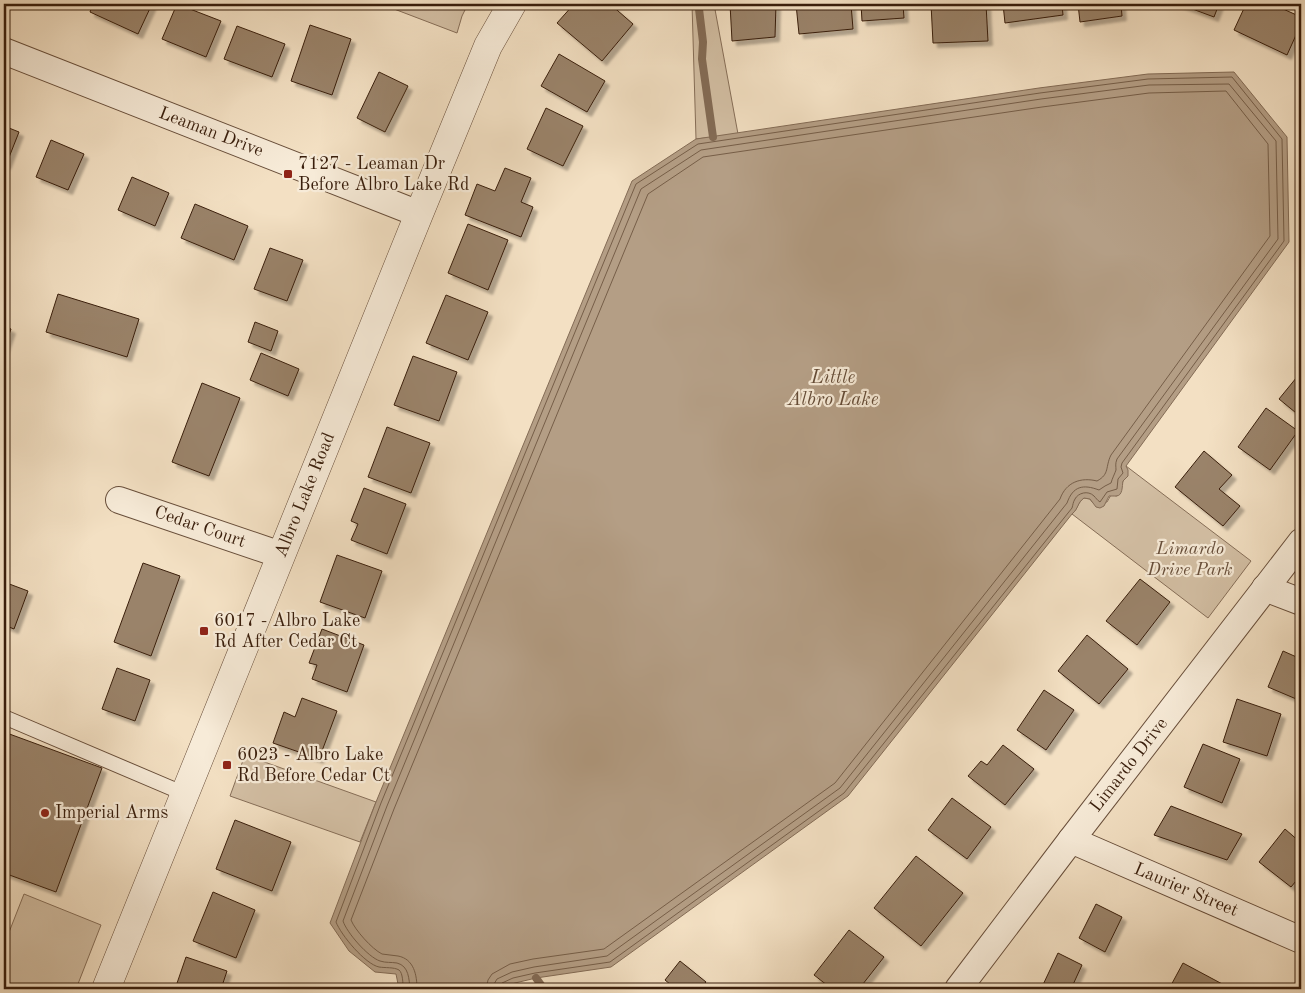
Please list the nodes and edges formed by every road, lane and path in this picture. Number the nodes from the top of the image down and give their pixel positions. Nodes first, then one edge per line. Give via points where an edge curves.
1 (512, 4) edge
2 (4, 51) edge
3 (418, 214) junction
4 (119, 500) dead end
5 (1301, 542) edge
6 (281, 554) junction
7 (1265, 588) junction
8 (1301, 602) edge
9 (4, 717) edge
10 (185, 794) junction
11 (1071, 840) junction
12 (1301, 940) edge
13 (106, 989) edge
14 (958, 989) edge

1 - 3 street, Albro Lake Road via 488,46
2 - 3 street, Leaman Drive
3 - 6 street, Albro Lake Road
4 - 6 street, Cedar Court
5 - 7 street, Limardo Drive
6 - 10 street, Albro Lake Road
7 - 8 street
7 - 11 street, Limardo Drive
9 - 10 lane
10 - 13 street, Albro Lake Road
11 - 12 street, Laurier Street
11 - 14 street, Limardo Drive

